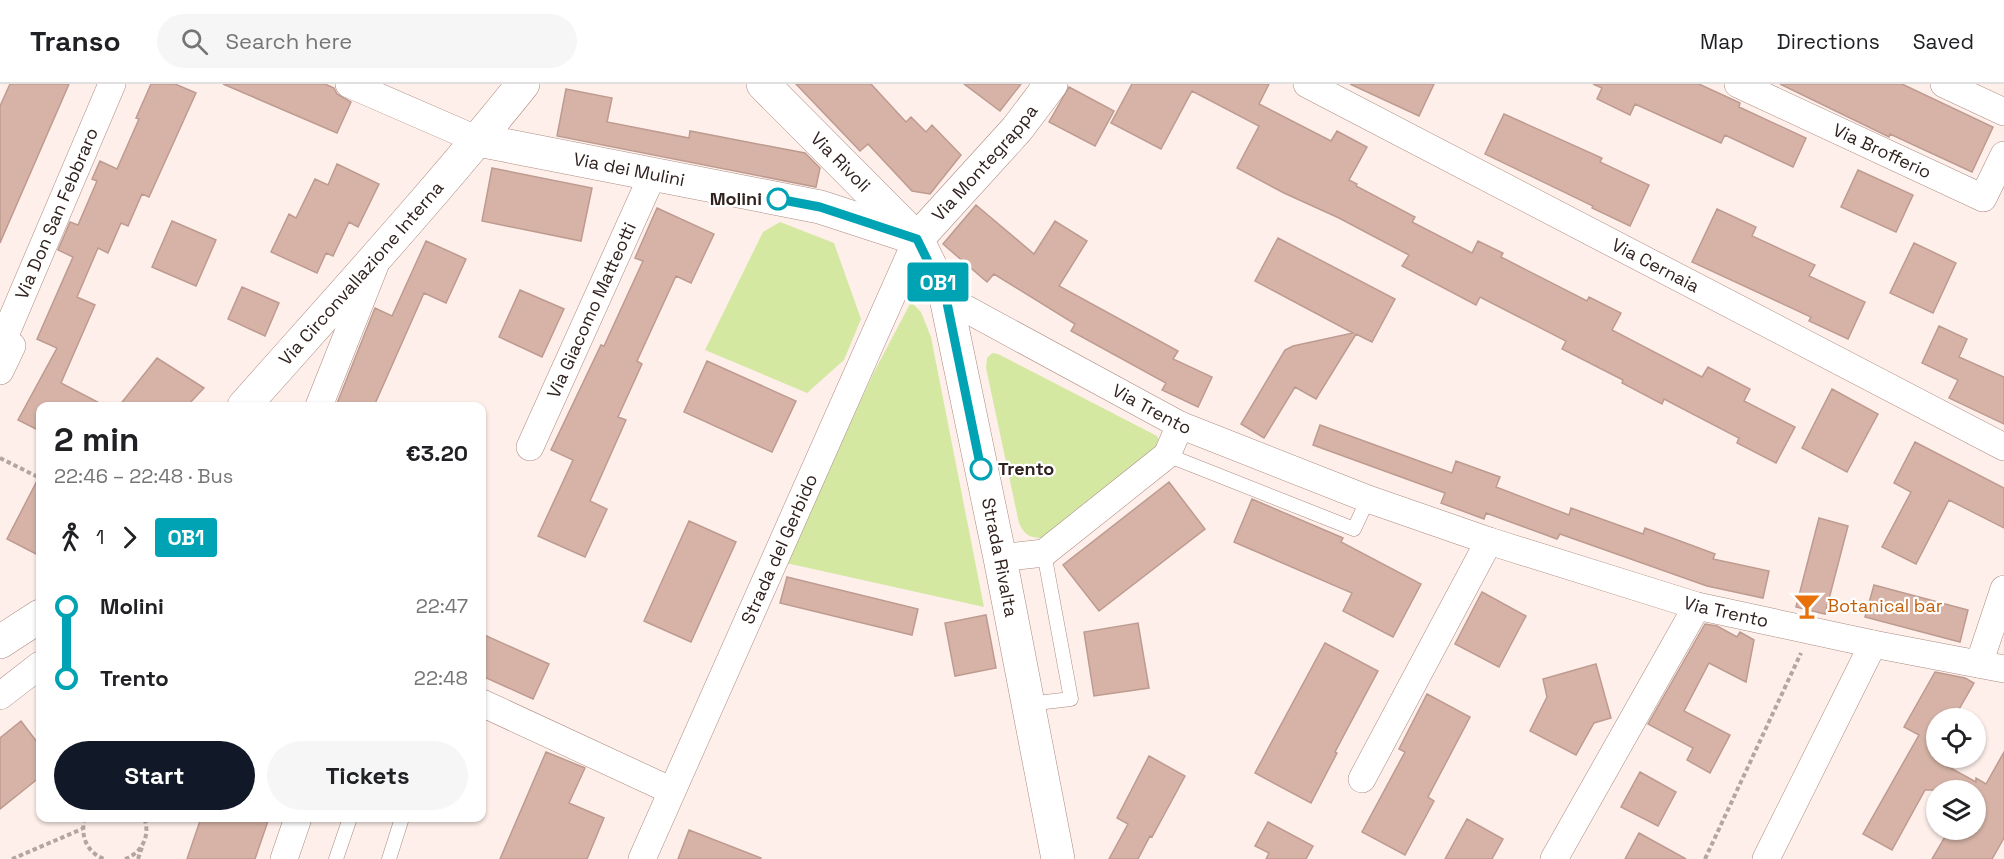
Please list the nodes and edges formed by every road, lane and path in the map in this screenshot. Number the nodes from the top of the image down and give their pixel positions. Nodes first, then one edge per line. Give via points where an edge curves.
1 (112, 84) edge
2 (349, 84) edge
3 (523, 84) edge
4 (763, 84) edge
5 (1051, 84) edge
6 (1307, 84) edge
7 (1738, 84) edge
8 (1944, 84) edge
9 (2004, 112) edge
10 (478, 140) junction
11 (2004, 155) edge
12 (653, 174) junction
13 (917, 239) junction
14 (380, 254) junction
15 (946, 298) junction
16 (1, 339) edge
17 (0, 371) edge
18 (248, 402) edge
19 (322, 402) edge
20 (1180, 425) junction
21 (531, 447) dead end
22 (2004, 447) edge
23 (1167, 455) junction
24 (0, 458) edge
25 (36, 476) edge
26 (1368, 499) junction
27 (1489, 541) junction
28 (1044, 553) junction
29 (1000, 558) junction
30 (2004, 589) edge
31 (1697, 606) junction
32 (36, 619) edge
33 (1812, 631) junction
34 (0, 642) edge
35 (1874, 644) junction
36 (1992, 667) edge
37 (36, 668) edge
38 (0, 696) edge
39 (1028, 704) junction
40 (486, 705) edge
41 (1362, 779) dead end
42 (672, 791) junction
43 (84, 822) edge
44 (145, 822) edge
45 (297, 822) edge
46 (349, 822) edge
47 (401, 822) edge
48 (82, 829) junction
49 (143, 844) junction
50 (94, 854) junction
51 (12, 859) edge
52 (91, 859) edge
53 (104, 859) edge
54 (125, 859) edge
55 (138, 859) edge
56 (284, 859) edge
57 (336, 859) edge
58 (389, 859) edge
59 (642, 859) edge
60 (1058, 859) edge
61 (1554, 859) edge
62 (1705, 859) edge
63 (1766, 859) edge

1 - 16 street, Via Don San Febbraro
2 - 10 street, Via dei Mulini
3 - 10 street, Via Circonvallazione Interna
4 - 13 street, Via Rivoli
5 - 13 street, Via Montegrappa via 1017,129
6 - 22 street, Via Cernaia
7 - 11 street, Via Brofferio via 1983,198
8 - 9 street
10 - 12 street, Via dei Mulini
10 - 14 street, Via Circonvallazione Interna
12 - 13 street, Via dei Mulini via 820,207
12 - 21 street, Via Giacomo Matteotti
13 - 15 street, Strada Rivalta
13 - 42 street, Strada del Gerbido
14 - 18 street, Via Circonvallazione Interna
14 - 19 street
15 - 20 street, Via Trento
15 - 29 street, Strada Rivalta
16 - 17 street, Via Don San Febbraro via 12,346
20 - 23 street
20 - 26 street, Via Trento
23 - 26 lane, Via Trento via 1354,529
23 - 28 street
24 - 25 path
26 - 27 street, Via Trento
27 - 31 street, Via Trento
27 - 41 street
28 - 29 street
28 - 39 lane via 1071,699
29 - 39 street, Strada Rivalta
30 - 36 street
31 - 33 street, Via Trento
31 - 61 street
32 - 34 street
33 - 35 street, Via Trento
33 - 62 path
35 - 36 street, Via Trento
35 - 63 street
37 - 38 street
39 - 60 street, Strada Rivalta
40 - 42 street
42 - 59 street, Strada del Gerbido
43 - 48 path
44 - 49 path via 147,833
45 - 56 street
46 - 57 lane
47 - 58 lane
48 - 50 path
48 - 51 path
49 - 54 path
49 - 55 path
50 - 52 path
50 - 53 path

